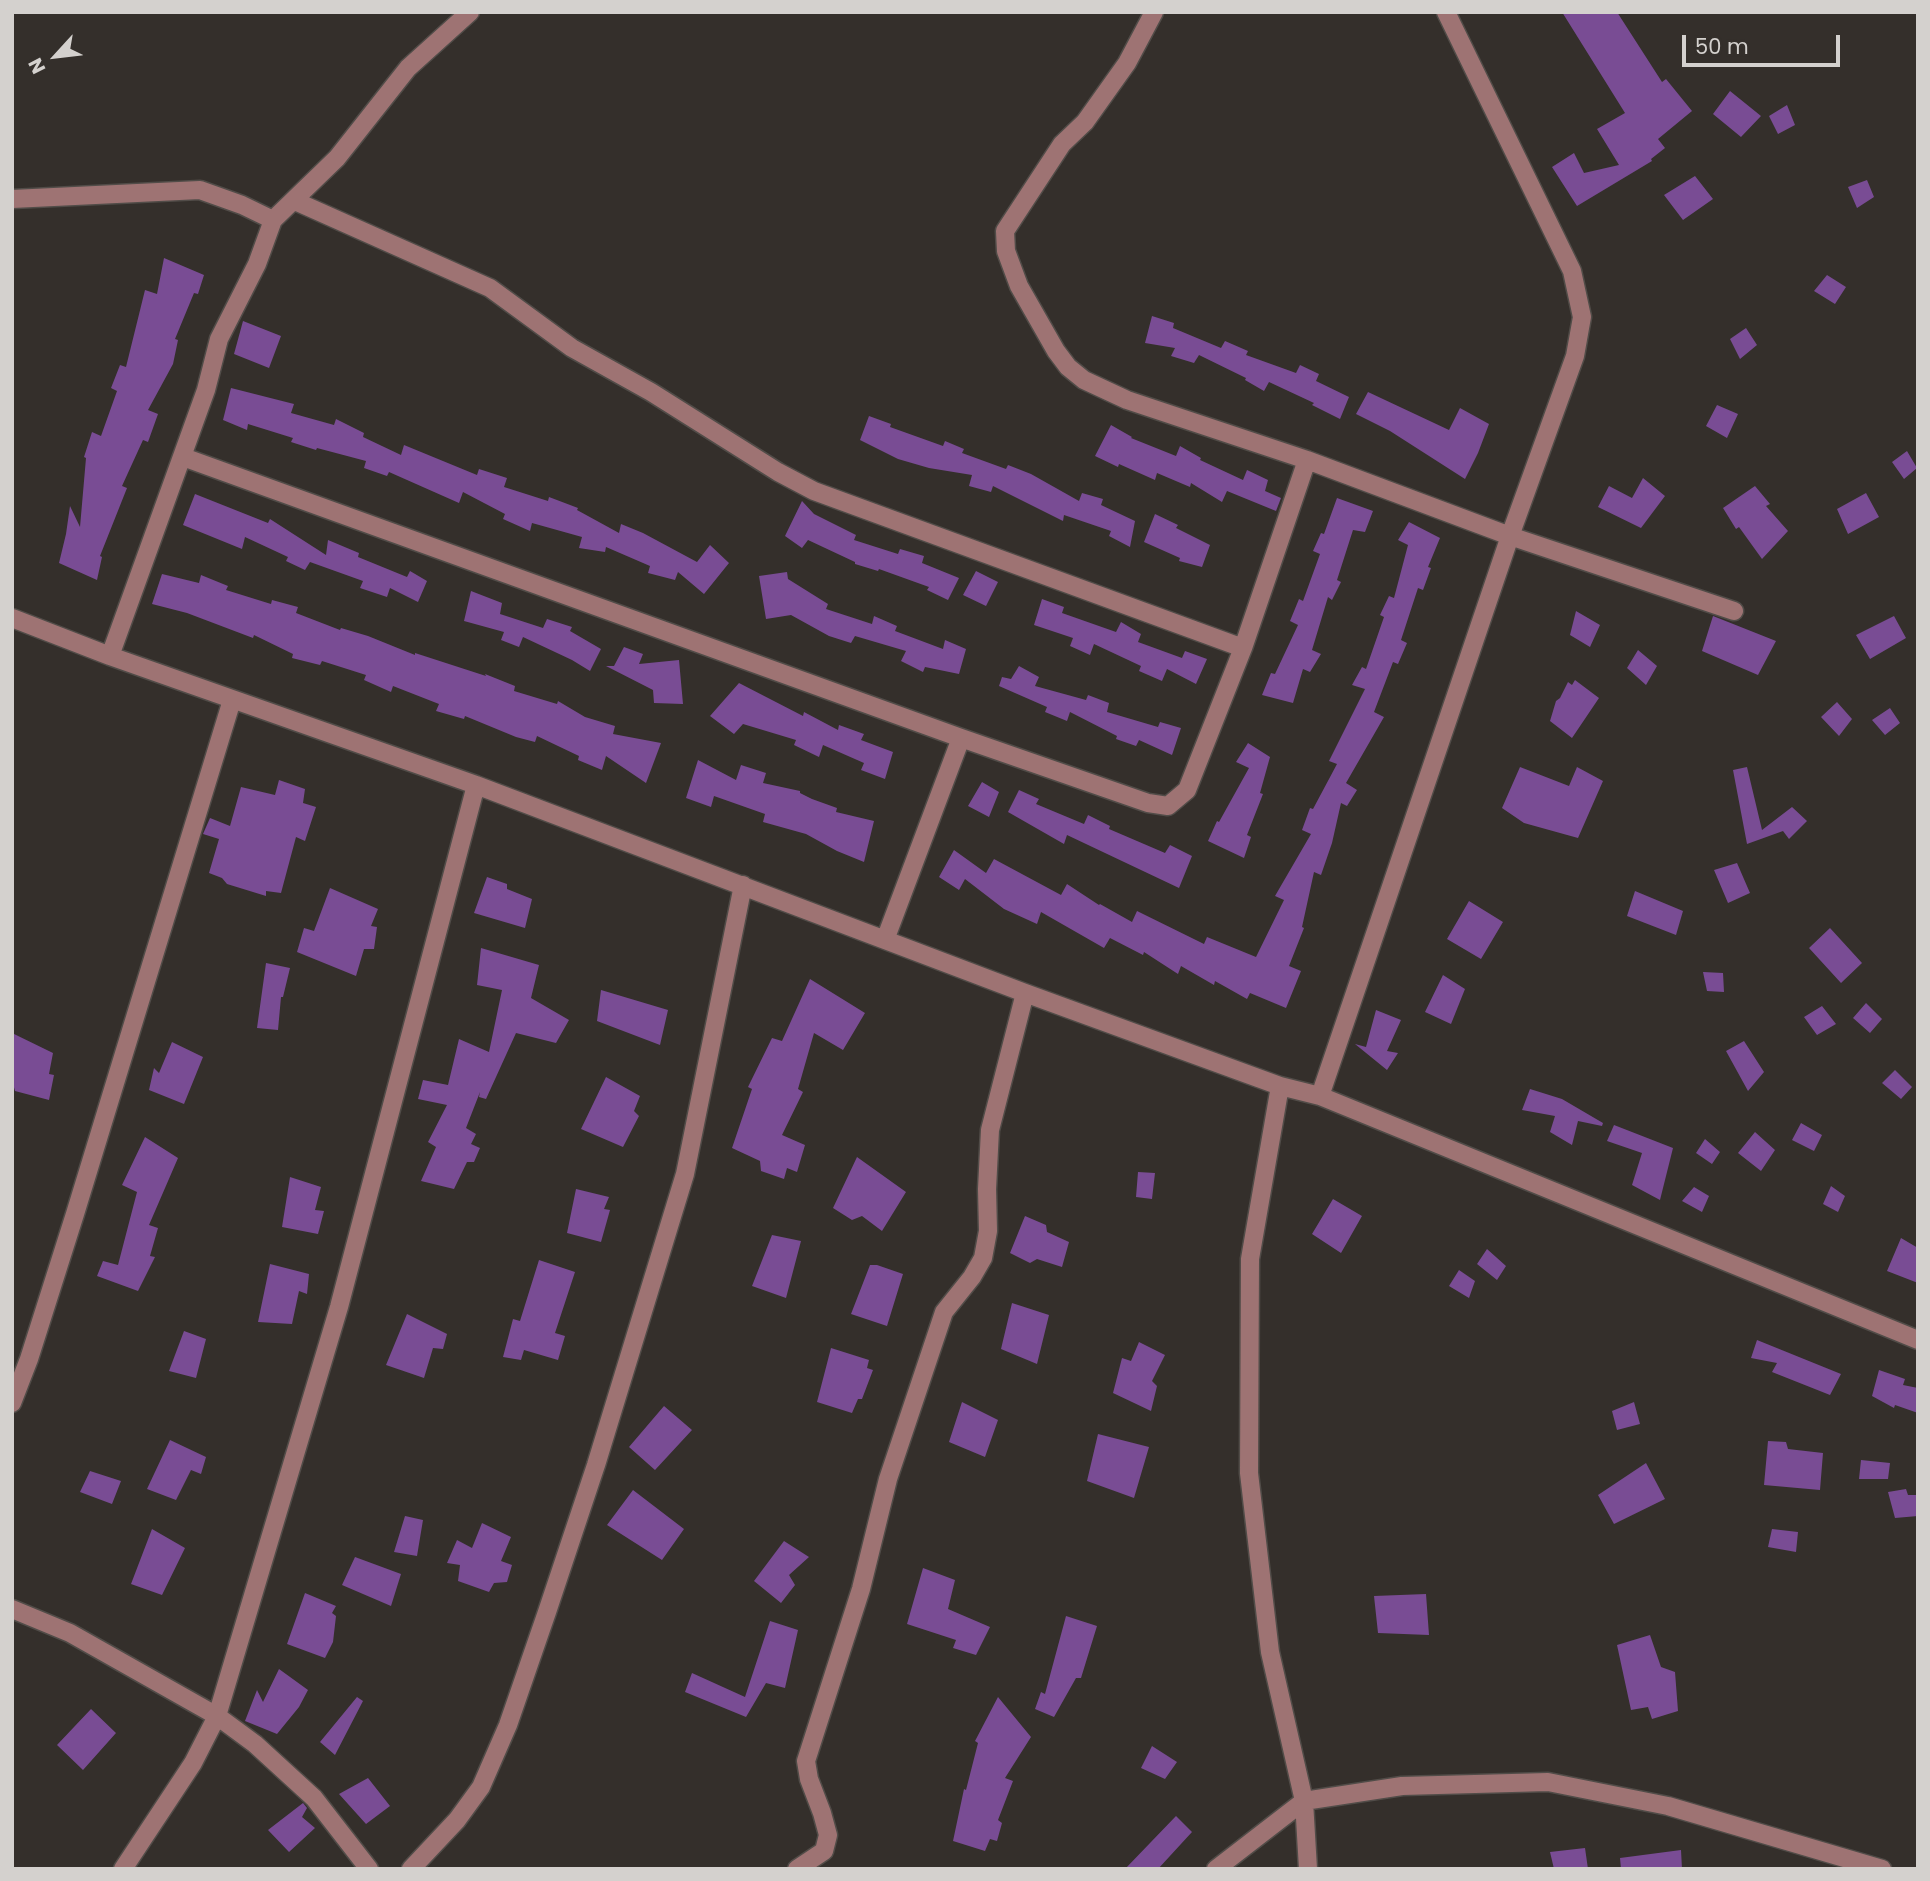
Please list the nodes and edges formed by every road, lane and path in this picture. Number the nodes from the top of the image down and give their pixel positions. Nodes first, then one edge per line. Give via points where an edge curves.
1 (470, 12) edge
2 (1154, 12) edge
3 (1446, 12) edge
4 (12, 199) edge
5 (295, 201) junction
6 (273, 220) junction
7 (183, 457) junction
8 (1307, 460) junction
9 (1510, 536) junction
10 (1734, 611) dead end
11 (12, 618) edge
12 (1243, 648) junction
13 (110, 656) junction
14 (232, 700) junction
15 (961, 738) junction
16 (475, 785) junction
17 (743, 885) junction
18 (885, 940) junction
19 (1025, 993) junction
20 (1280, 1086) junction
21 (1320, 1097) junction
22 (1918, 1340) edge
23 (12, 1403) edge
24 (12, 1609) edge
25 (217, 1716) junction
26 (1304, 1801) junction
27 (125, 1868) edge
28 (369, 1869) edge
29 (411, 1869) edge
30 (797, 1869) edge
31 (1216, 1869) edge
32 (1308, 1869) edge
33 (1882, 1869) edge

1 - 5 street via 408,68 337,158
2 - 8 street via 1126,63 1085,122 1062,144 1005,231 1006,251 1019,286 1056,351 1084,380 1127,400
3 - 9 street via 1572,271 1583,317 1575,356
4 - 6 street via 200,190
5 - 6 street
5 - 12 street via 489,288 572,348 814,491
6 - 7 street via 257,264 219,339
7 - 13 street
7 - 15 street
8 - 9 street
8 - 12 street
9 - 10 street
9 - 21 street
11 - 13 street
12 - 15 street via 1187,790 1167,806
13 - 14 street
14 - 16 street
14 - 23 street via 75,1214
15 - 18 street
16 - 17 street
16 - 25 street via 339,1307
17 - 18 street
17 - 29 street via 685,1174 551,1600 508,1725 481,1787
18 - 19 street
19 - 20 street
19 - 30 street via 990,1130 988,1231 983,1258 944,1312 888,1479 861,1589 806,1760 828,1835 824,1850
20 - 21 street
20 - 26 street via 1250,1259 1249,1473 1270,1653
21 - 22 street
24 - 25 street via 70,1633
25 - 27 street via 193,1763
25 - 28 street via 314,1798
26 - 31 street
26 - 32 street
26 - 33 street via 1402,1786 1548,1782 1668,1806

